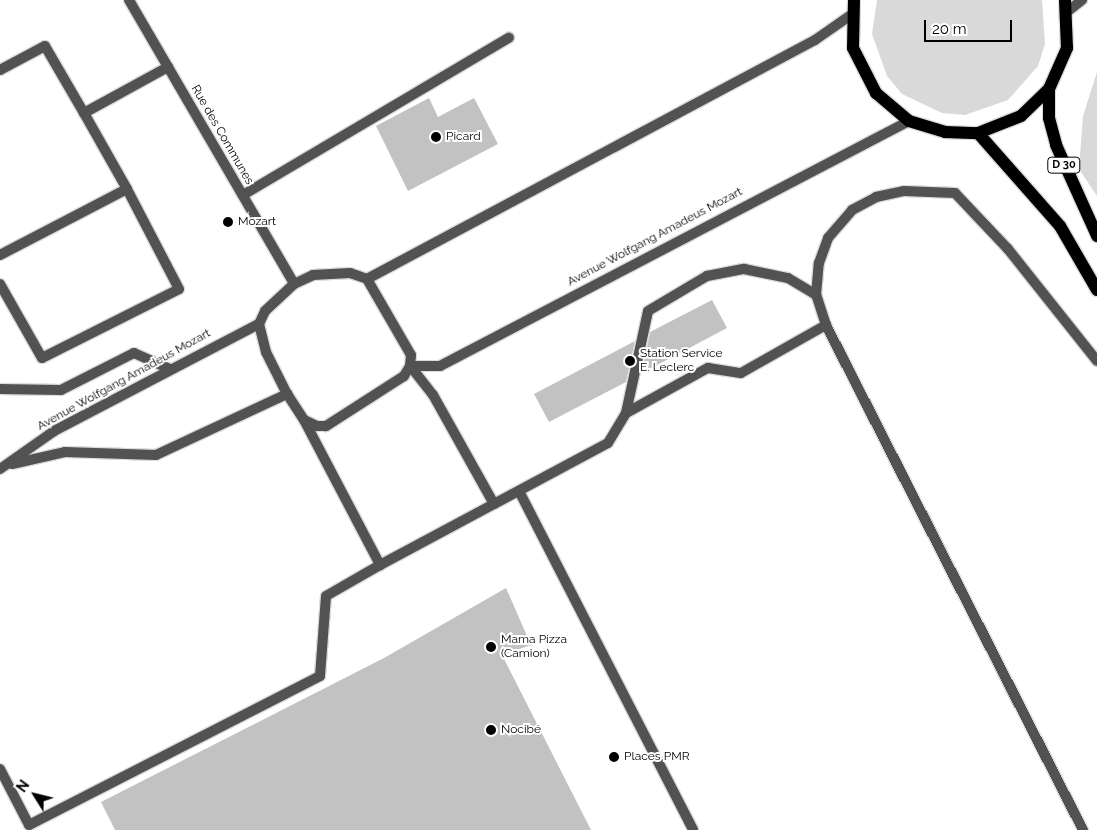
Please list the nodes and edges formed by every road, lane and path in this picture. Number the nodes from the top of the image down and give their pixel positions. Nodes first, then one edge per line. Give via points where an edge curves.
1 (129, 0) edge
2 (854, 0) edge
3 (1082, 0) edge
4 (1066, 6) edge
5 (850, 15) junction
6 (509, 38) dead end
7 (168, 67) junction
8 (0, 70) edge
9 (1049, 89) junction
10 (84, 113) junction
11 (909, 121) junction
12 (978, 133) junction
13 (127, 189) junction
14 (243, 195) junction
15 (1097, 236) edge
16 (0, 255) edge
17 (367, 279) junction
18 (0, 284) edge
19 (294, 284) junction
20 (1097, 290) edge
21 (816, 295) junction
22 (259, 324) junction
23 (826, 325) junction
24 (1097, 361) edge
25 (410, 366) junction
26 (170, 369) junction
27 (0, 389) edge
28 (287, 394) junction
29 (626, 413) junction
30 (304, 420) junction
31 (3, 467) edge
32 (519, 491) junction
33 (494, 504) junction
34 (380, 565) junction
35 (0, 769) edge
36 (694, 830) edge
37 (1083, 830) edge

1 - 7 street, Rue des Communes
2 - 5 main road
3 - 4 street
4 - 9 main road via 1067,48
5 - 11 main road via 853,48 867,79
5 - 17 street via 815,40
6 - 14 street
7 - 10 street
7 - 14 street, Rue des Communes
8 - 10 street via 45,46
9 - 12 main road via 1021,116
9 - 15 main road, D 30 via 1049,118 1056,144
10 - 13 street
11 - 12 main road via 945,132
11 - 25 street, Avenue Wolfgang Amadeus Mozart via 440,366
12 - 20 main road via 1060,226
13 - 16 street
13 - 18 street via 179,290 42,358
14 - 19 street, Rue des Communes
17 - 19 street via 350,273 313,275
17 - 25 street via 411,355
19 - 22 street via 265,311
21 - 23 street
21 - 24 street via 819,263 828,238 852,210 876,197 904,191 955,194 1008,249
21 - 29 street via 788,278 744,269 707,276 648,311
22 - 26 street, Avenue Wolfgang Amadeus Mozart
22 - 28 street via 266,352
23 - 29 street via 741,373 708,368
23 - 37 street
25 - 30 street via 404,376 326,426
25 - 33 street via 433,395
26 - 27 street via 134,353 60,390
26 - 31 street, Avenue Wolfgang Amadeus Mozart via 54,431
28 - 30 street
28 - 31 street, Avenue Wolfgang Amadeus Mozart via 156,455 65,452
29 - 32 street via 608,443
30 - 34 street
32 - 33 street
32 - 36 street
33 - 34 street
34 - 35 street via 326,596 320,676 29,825

